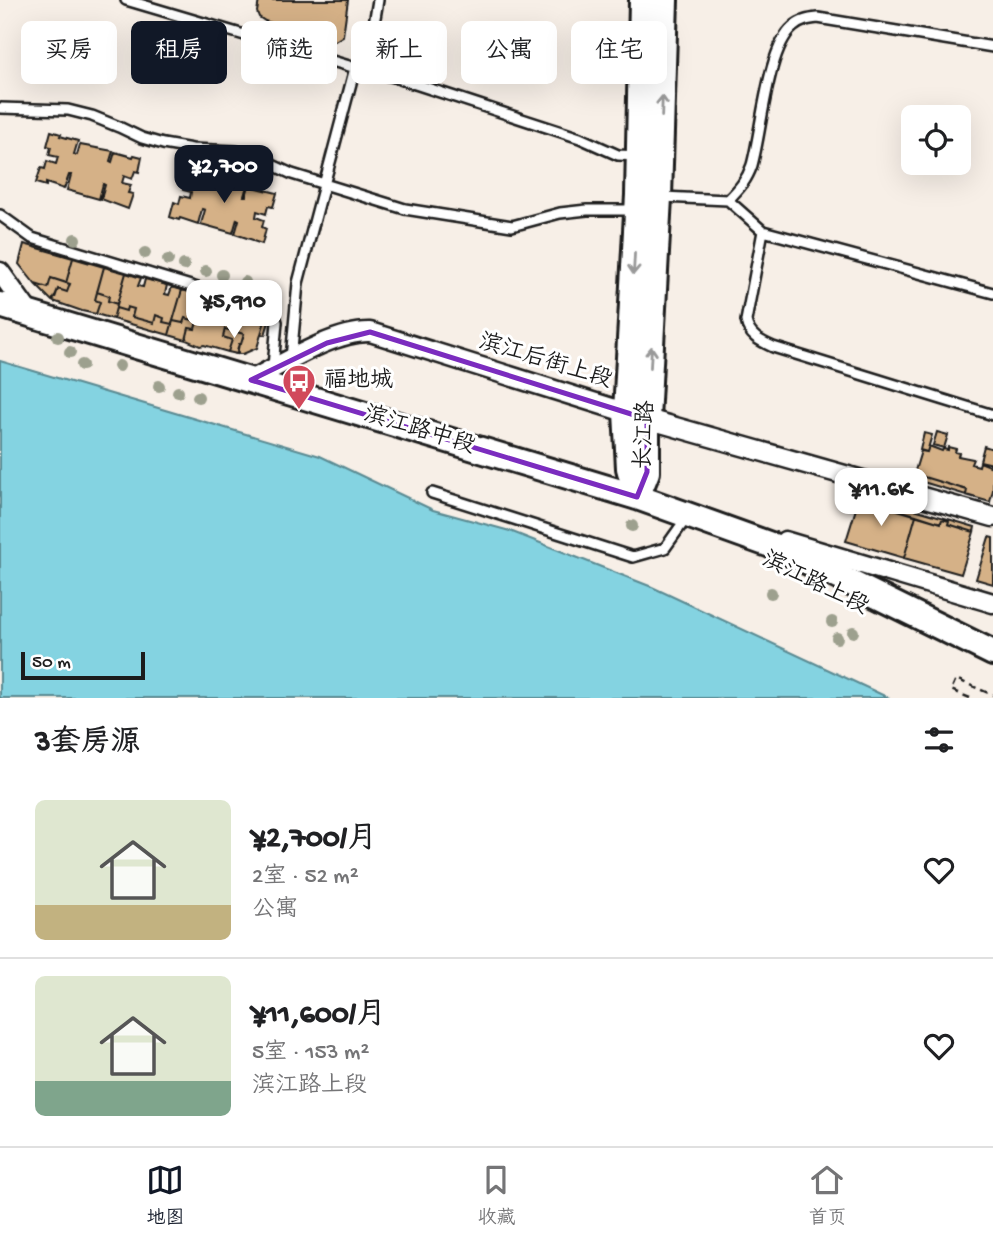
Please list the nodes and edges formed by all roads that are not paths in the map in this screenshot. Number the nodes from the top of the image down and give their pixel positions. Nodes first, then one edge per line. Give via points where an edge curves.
1 (126, 0) edge
2 (378, 0) edge
3 (642, 0) edge
4 (665, 0) edge
5 (374, 21) edge
6 (993, 47) edge
7 (351, 67) edge
8 (351, 83) edge
9 (416, 84) edge
10 (0, 108) edge
11 (647, 143) junction
12 (324, 184) junction
13 (728, 200) junction
14 (645, 201) junction
15 (0, 215) edge
16 (763, 230) junction
17 (0, 272) edge
18 (993, 293) edge
19 (0, 305) edge
20 (31, 315) junction
21 (291, 359) junction
22 (262, 374) junction
23 (993, 415) edge
24 (637, 416) junction
25 (432, 493) dead end
26 (637, 497) junction
27 (993, 517) edge
28 (685, 520) junction
29 (993, 603) edge
30 (993, 653) edge
31 (993, 671) edge

1 - 7 lane
2 - 5 lane
3 - 11 main road, 长江路
11 -> 4 main road, 长江路
6 - 13 lane via 818,18 792,27 776,54 752,165
8 - 12 lane
9 - 11 lane via 618,155
10 - 12 lane via 68,110 163,144 236,151
11 - 14 main road, 长江路
12 - 14 lane via 405,208 512,226 560,213
12 - 21 lane via 298,283
13 - 14 lane
13 - 16 lane
14 - 24 main road, 长江路
15 - 22 lane via 32,238 274,313 276,322
16 - 18 lane
16 - 23 lane via 746,321 752,335 773,347
17 - 20 street
19 - 20 main road, 滨江路中段
20 - 22 main road, 滨江路中段
21 - 22 street, 滨江后街上段
21 - 24 street, 滨江后街上段 via 351,334 370,332
22 - 26 main road, 滨江路中段
24 - 26 main road, 长江路 via 647,472
24 - 27 street, 滨江后街上段
25 - 28 lane via 633,558 665,548
26 - 28 main road, 滨江路上段
26 - 29 street, 滨江路上段
26 - 30 main road, 滨江路上段 via 782,549
28 - 31 main road, 滨江路上段

